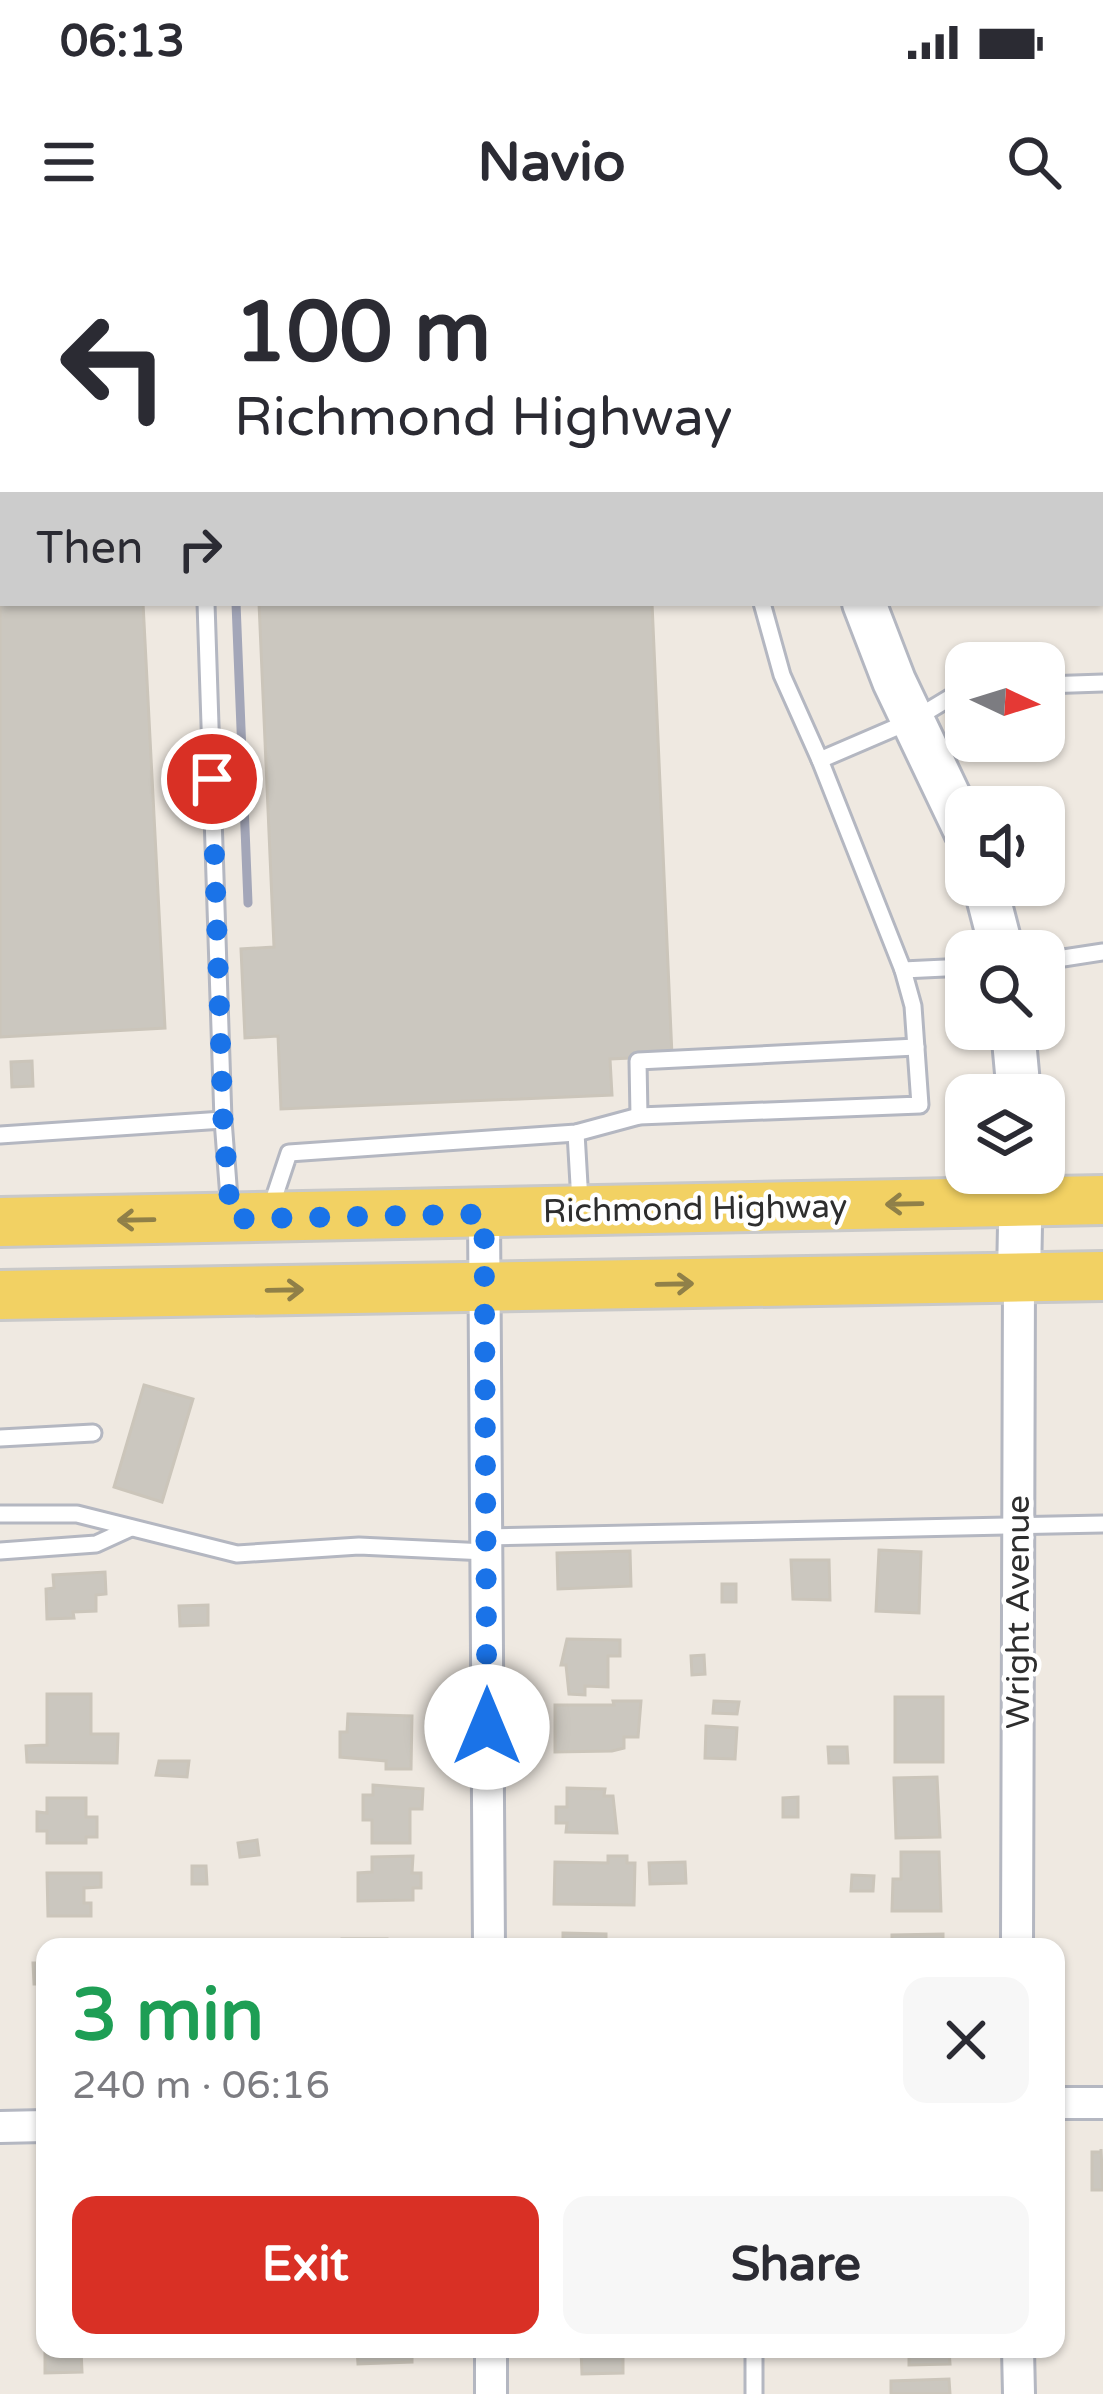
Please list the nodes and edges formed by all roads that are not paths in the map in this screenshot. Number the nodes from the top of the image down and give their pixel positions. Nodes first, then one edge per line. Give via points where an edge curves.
1 (206, 606) edge
2 (763, 606) edge
3 (865, 606) edge
4 (1103, 683) edge
5 (1065, 684) edge
6 (945, 701) edge
7 (913, 720) junction
8 (820, 760) junction
9 (945, 788) edge
10 (1103, 952) edge
11 (1065, 958) edge
12 (945, 968) edge
13 (902, 970) junction
14 (916, 1047) junction
15 (639, 1116) junction
16 (223, 1120) junction
17 (576, 1133) junction
18 (0, 1135) edge
19 (945, 1191) edge
20 (1021, 1194) edge
21 (1065, 1194) edge
22 (1103, 1200) edge
23 (580, 1212) junction
24 (484, 1214) junction
25 (249, 1218) junction
26 (0, 1222) edge
27 (1103, 1276) edge
28 (1019, 1278) junction
29 (485, 1287) junction
30 (0, 1295) edge
31 (93, 1433) dead end
32 (0, 1438) edge
33 (0, 1514) edge
34 (1103, 1524) edge
35 (1018, 1526) junction
36 (133, 1527) junction
37 (486, 1545) junction
38 (0, 1551) edge
39 (489, 1938) edge
40 (1017, 1938) edge
41 (1065, 2103) edge
42 (1103, 2103) edge
43 (36, 2126) edge
44 (0, 2127) edge
45 (491, 2358) edge
46 (754, 2358) edge
47 (1018, 2358) edge
48 (491, 2394) edge
49 (754, 2394) edge
50 (1019, 2394) edge

1 - 16 lane
2 - 8 lane via 782,675
3 - 7 street
4 - 5 lane
6 - 7 lane
7 - 8 lane
7 - 9 street
8 - 13 lane
10 - 11 lane
12 - 13 lane
13 - 14 lane
14 - 15 lane via 638,1061
14 - 15 lane via 920,1105
15 - 17 lane
16 - 18 lane
16 - 25 lane
17 - 23 lane
17 - 25 lane via 289,1153
19 -> 23 main road, Richmond Highway
20 - 28 street
21 - 22 main road, Richmond Highway
23 - 24 main road, Richmond Highway
24 - 25 main road, Richmond Highway
24 - 29 street
25 -> 26 main road, Richmond Highway
27 - 28 main road
29 -> 28 main road
28 - 35 street, Wright Avenue
30 -> 29 main road
29 - 37 street
31 - 32 lane
33 - 36 lane via 77,1514
34 - 35 lane
35 - 37 lane
35 - 40 street, Wright Avenue
36 - 37 lane via 237,1554
36 - 38 lane via 96,1544
37 - 39 street
41 - 42 street
43 - 44 street
45 - 48 street
46 - 49 lane
47 - 50 street

